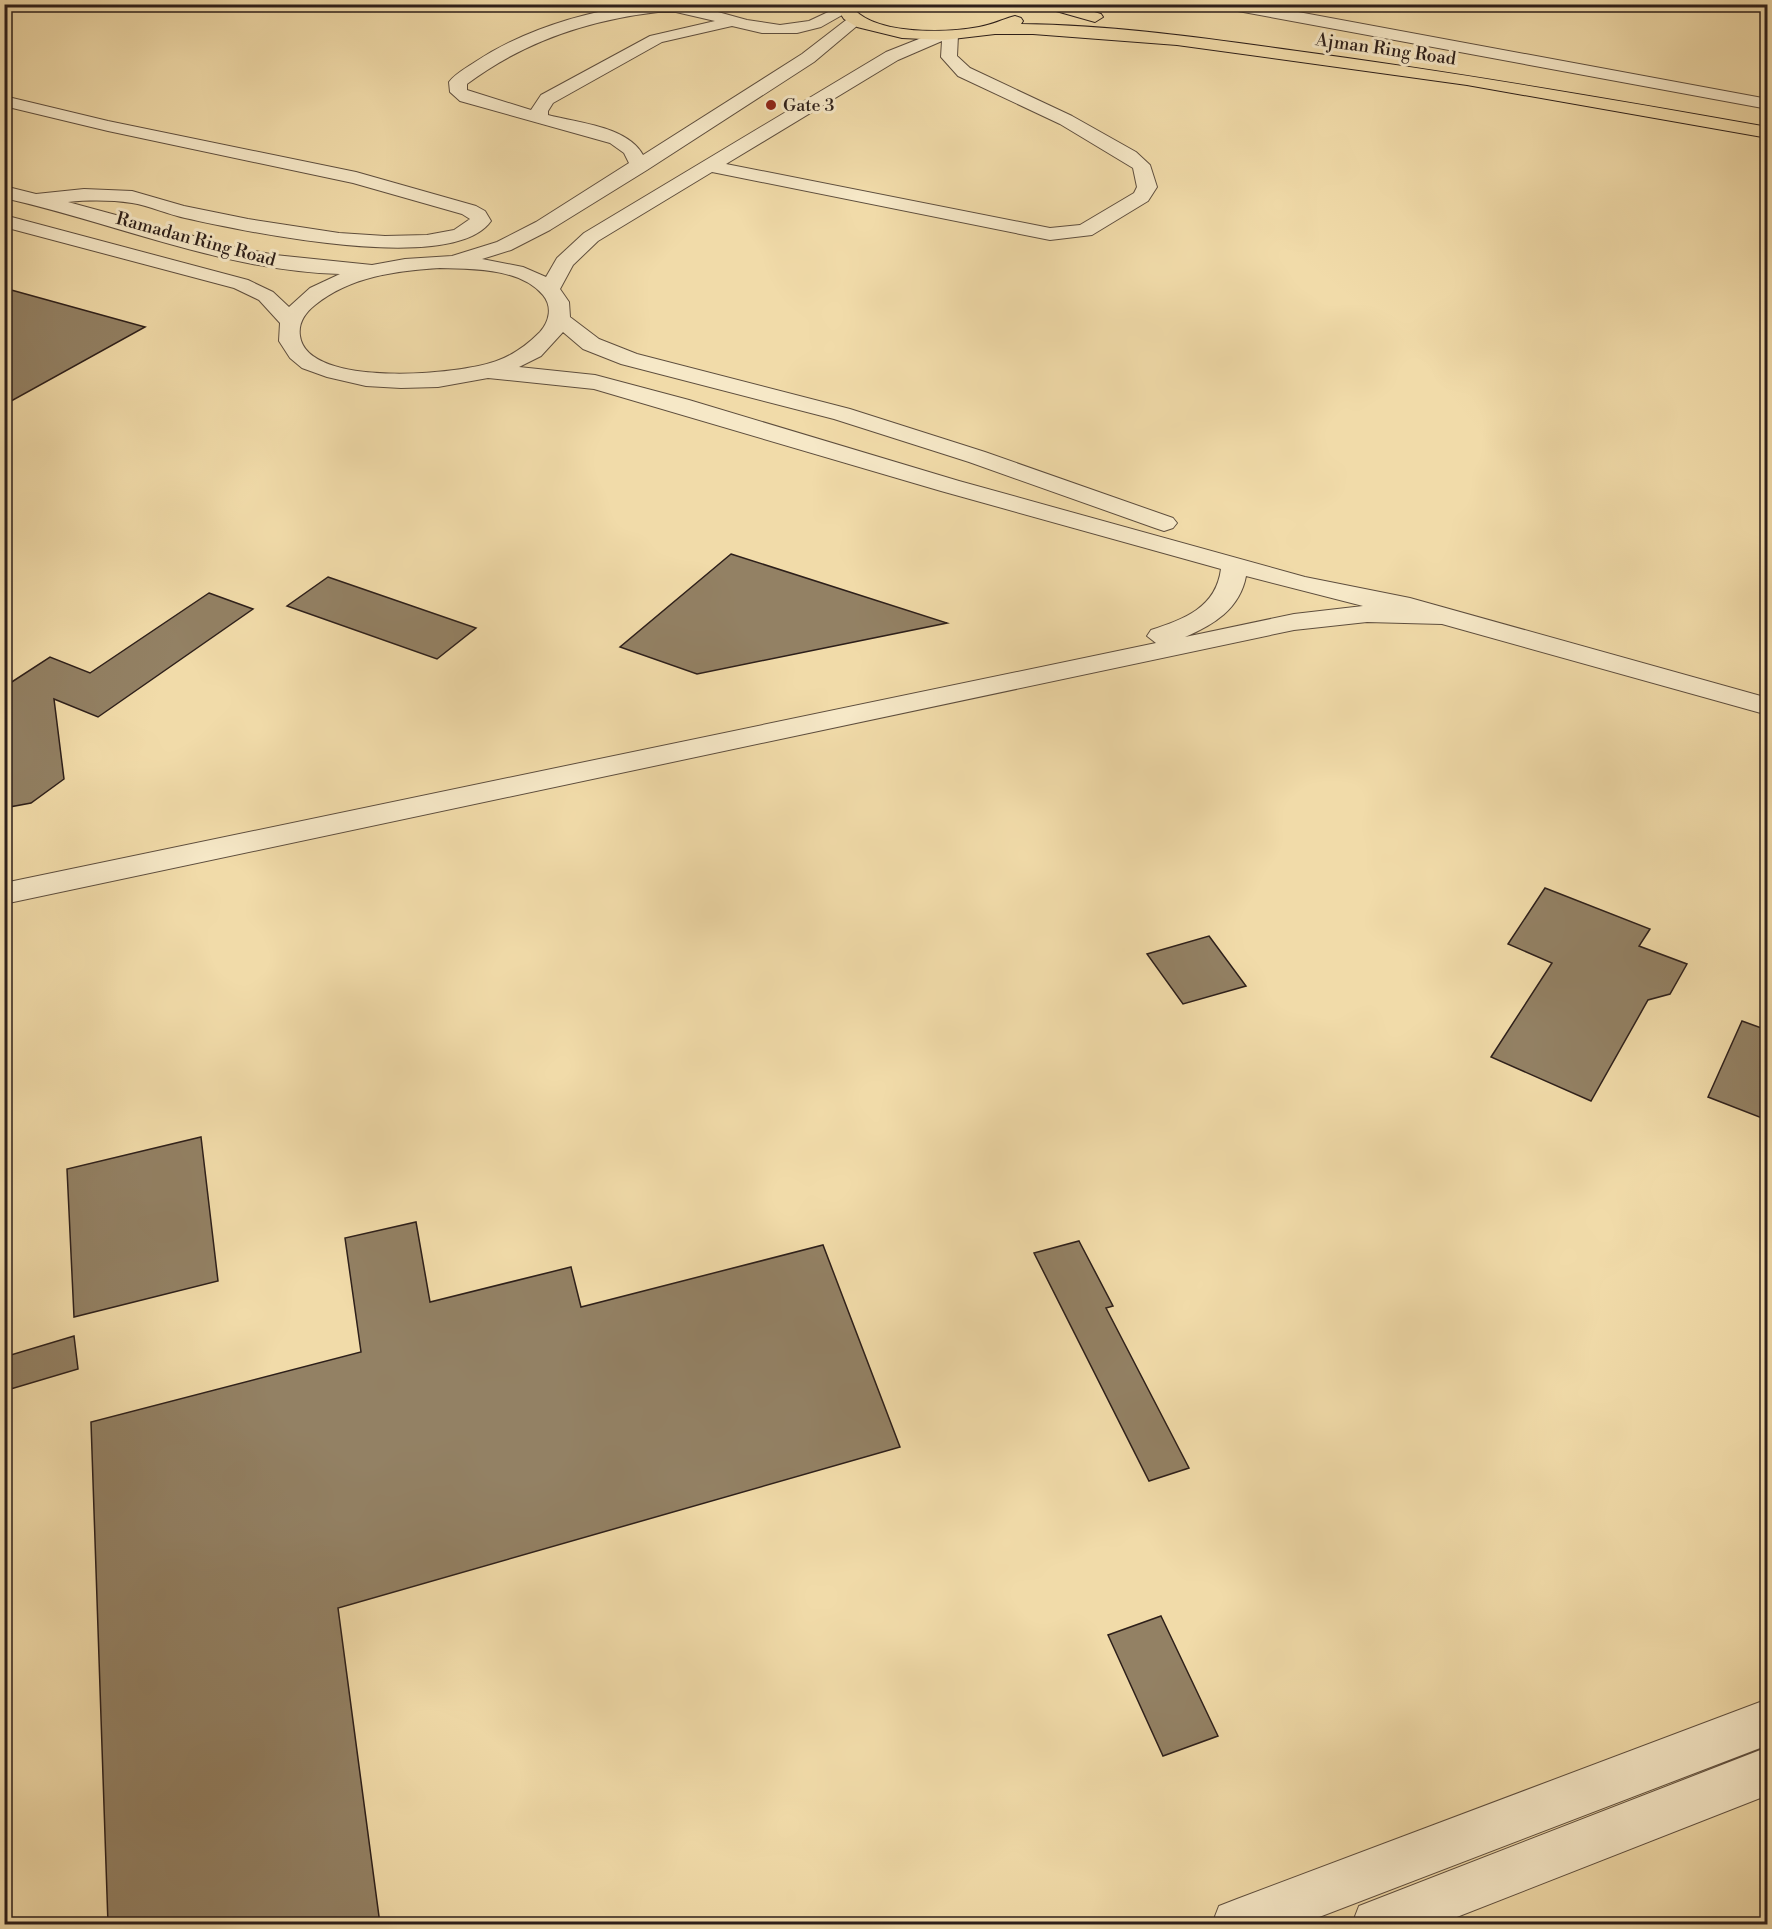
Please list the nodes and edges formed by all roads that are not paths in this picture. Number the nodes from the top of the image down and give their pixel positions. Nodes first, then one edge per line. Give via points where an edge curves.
1 (1048, 4) edge
2 (1227, 4) edge
3 (1029, 9) dead end
4 (847, 12) edge
5 (739, 22) junction
6 (996, 28) junction
7 (945, 35) junction
8 (4, 101) edge
9 (1767, 104) edge
10 (540, 118) junction
11 (1767, 119) edge
12 (1767, 133) edge
13 (714, 163) junction
14 (640, 166) junction
15 (4, 192) edge
16 (37, 199) junction
17 (4, 221) edge
18 (440, 262) junction
19 (390, 267) junction
20 (550, 289) junction
21 (561, 320) junction
22 (290, 321) junction
23 (488, 371) junction
24 (1234, 564) junction
25 (1401, 604) junction
26 (1444, 616) junction
27 (1767, 707) edge
28 (4, 875) edge
29 (4, 894) edge
30 (1767, 1722) edge
31 (1767, 1771) edge
32 (1238, 1924) edge
33 (1377, 1924) edge

1 - 11 main road, Ajman Ring Road via 1110,20 1428,62
2 - 9 street
3 - 6 main road via 1019,20
4 - 5 street via 788,29 758,28
4 - 7 main road via 892,32
4 - 14 street via 808,58
5 - 10 street via 656,39 547,99 538,111
5 - 10 street via 692,9 629,10 510,48 458,82 459,92 466,97
6 - 7 main road
6 - 12 main road, Ajman Ring Road via 1104,32 1303,56
7 - 13 street via 892,56 865,72 845,93 810,116 759,145
7 - 13 street via 949,57 964,72 1066,120 1141,165 1147,187 1141,197 1085,231 1050,234
8 - 16 street via 377,183 469,210 481,221 465,233 434,240 367,242 256,227 132,197 83,195
10 - 14 street via 616,139 632,150
13 - 20 street via 591,237 564,262
14 - 18 street via 523,237 481,254
15 - 16 street, Ramadan Ring Road
16 - 19 street, Ramadan Ring Road via 278,262 320,267
17 - 22 street, Ramadan Ring Road via 241,284 266,296
18 - 19 street
18 - 20 street via 505,268
19 - 22 street via 325,289 303,304
20 - 21 street via 560,304
21 - 23 street via 548,339 523,357
21 - 25 street via 591,344 629,359 913,436 1242,551 1328,575
22 - 23 street via 288,340 300,357 324,371 359,380 446,380
23 - 24 street via 557,376 606,385
24 - 25 street via 1331,592
24 - 28 street via 1234,582 1226,599 1188,627 1160,636
25 - 26 street
26 - 27 street
26 - 29 street via 1367,614 1294,622
30 - 32 street
31 - 33 street

